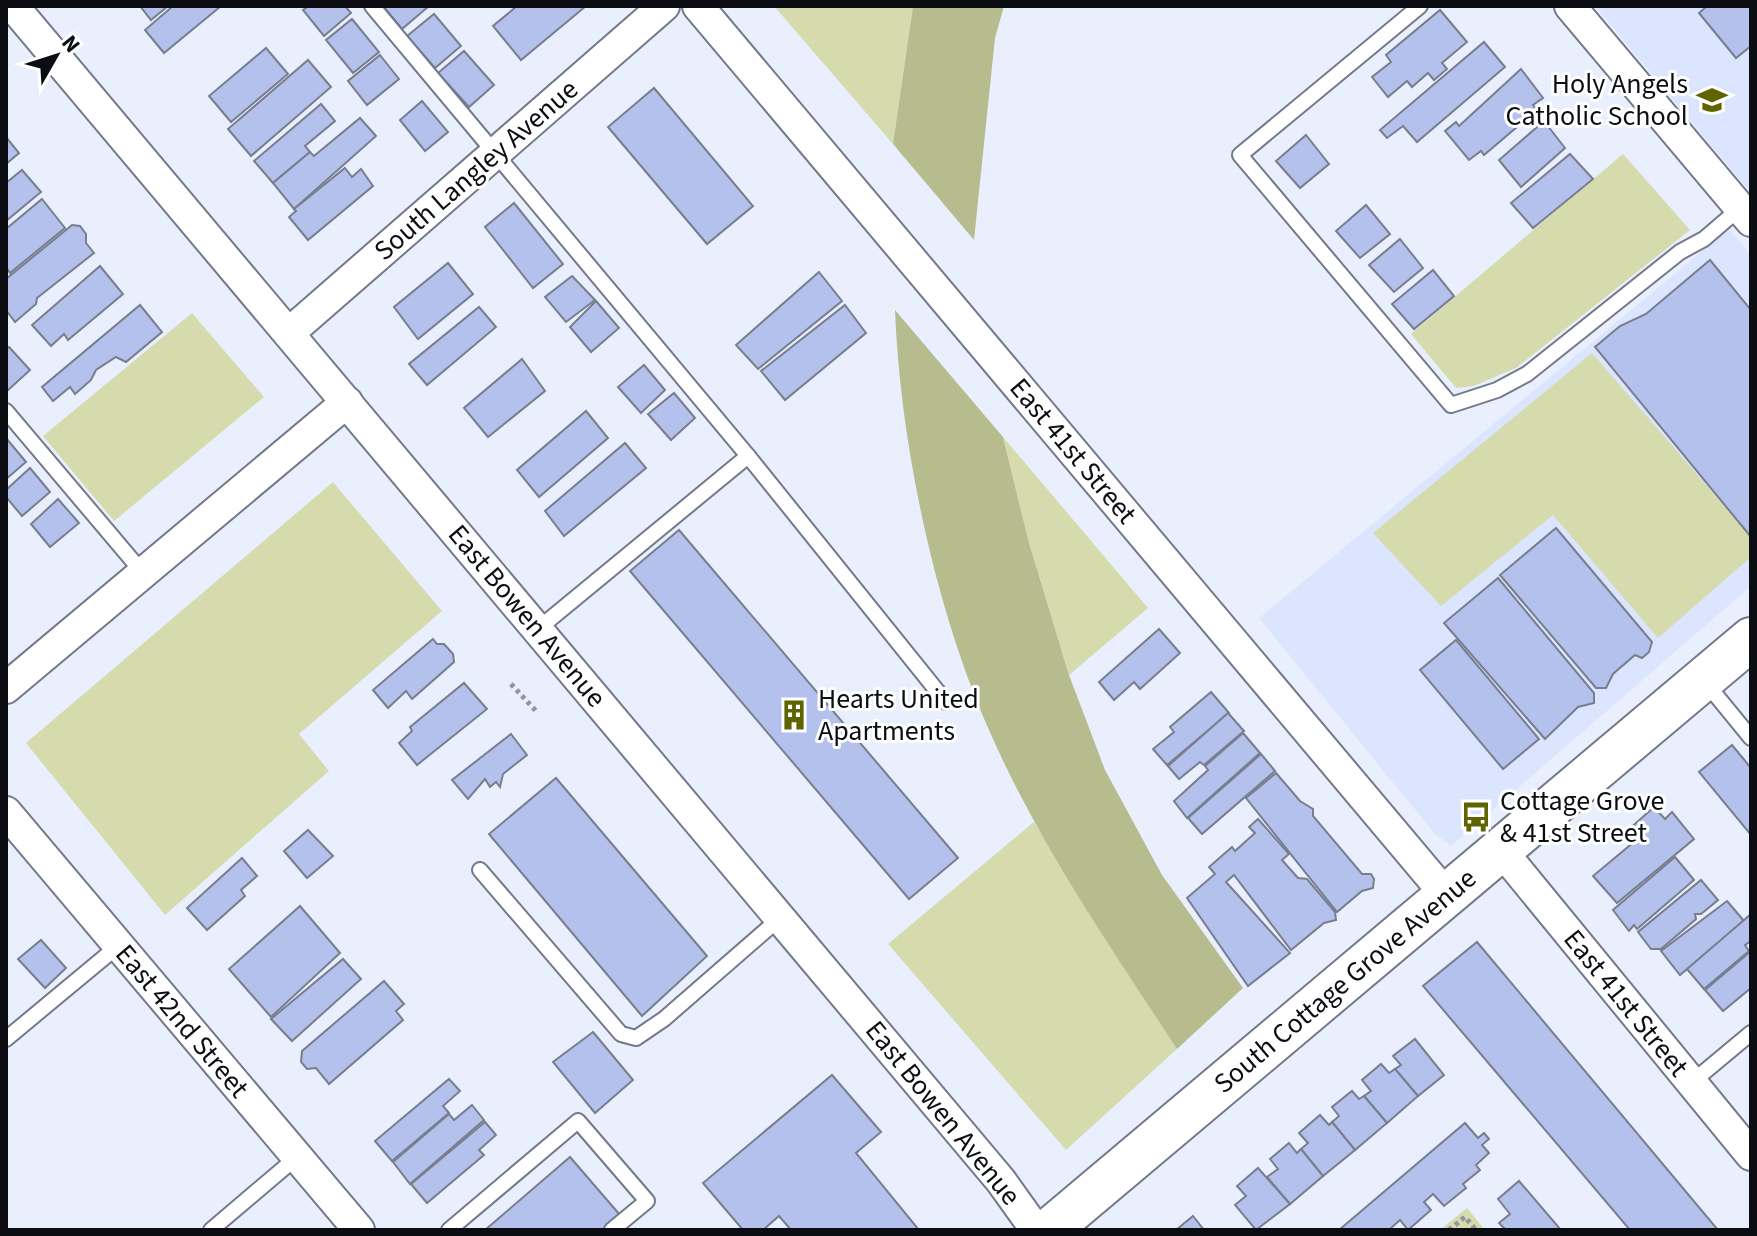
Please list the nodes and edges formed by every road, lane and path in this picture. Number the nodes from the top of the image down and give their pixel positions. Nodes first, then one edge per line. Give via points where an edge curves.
1 (13, 6) edge
2 (372, 6) edge
3 (664, 6) edge
4 (698, 6) edge
5 (1420, 6) edge
6 (1570, 6) edge
7 (495, 153) junction
8 (1746, 215) edge
9 (289, 333) junction
10 (347, 402) junction
11 (6, 411) edge
12 (748, 456) junction
13 (143, 573) junction
14 (538, 629) junction
15 (1751, 639) edge
16 (1703, 680) junction
17 (511, 684) dead end
18 (6, 688) edge
19 (946, 702) dead end
20 (536, 711) dead end
21 (1751, 738) edge
22 (6, 812) edge
23 (1501, 850) junction
24 (480, 870) dead end
25 (1447, 896) junction
26 (780, 918) junction
27 (118, 946) junction
28 (1751, 1033) edge
29 (6, 1039) edge
30 (1691, 1083) junction
31 (1751, 1155) edge
32 (297, 1157) junction
33 (211, 1230) edge
34 (359, 1230) edge
35 (449, 1230) edge
36 (612, 1230) edge
37 (1036, 1230) edge
38 (1049, 1230) edge
39 (1449, 1230) edge
40 (1476, 1230) edge

1 - 9 street, East Bowen Avenue
2 - 7 lane
3 - 7 street, South Langley Avenue
4 - 25 street, East 41st Street
5 - 8 lane via 1240,155 1451,405 1527,374 1680,252
6 - 8 street
7 - 9 street, South Langley Avenue
7 - 12 lane
9 - 10 street, East Bowen Avenue
10 - 13 street
10 - 14 street, East Bowen Avenue
11 - 13 lane
12 - 14 lane
12 - 19 lane
13 - 18 street
14 - 26 street, East Bowen Avenue
15 - 16 main road, South Cottage Grove Avenue
16 - 21 lane
16 - 23 main road, South Cottage Grove Avenue
17 - 20 path
22 - 27 street, East 42nd Street
23 - 25 main road, South Cottage Grove Avenue
23 - 30 street, East 41st Street
24 - 26 lane via 621,1034 636,1038
25 - 38 main road, South Cottage Grove Avenue
26 - 37 street, East Bowen Avenue via 1001,1181
27 - 29 lane
27 - 32 street, East 42nd Street
28 - 30 lane
30 - 31 street, East 41st Street
32 - 33 lane
32 - 34 street, East 42nd Street
35 - 36 lane via 578,1121 647,1201
39 - 40 path via 1465,1217

